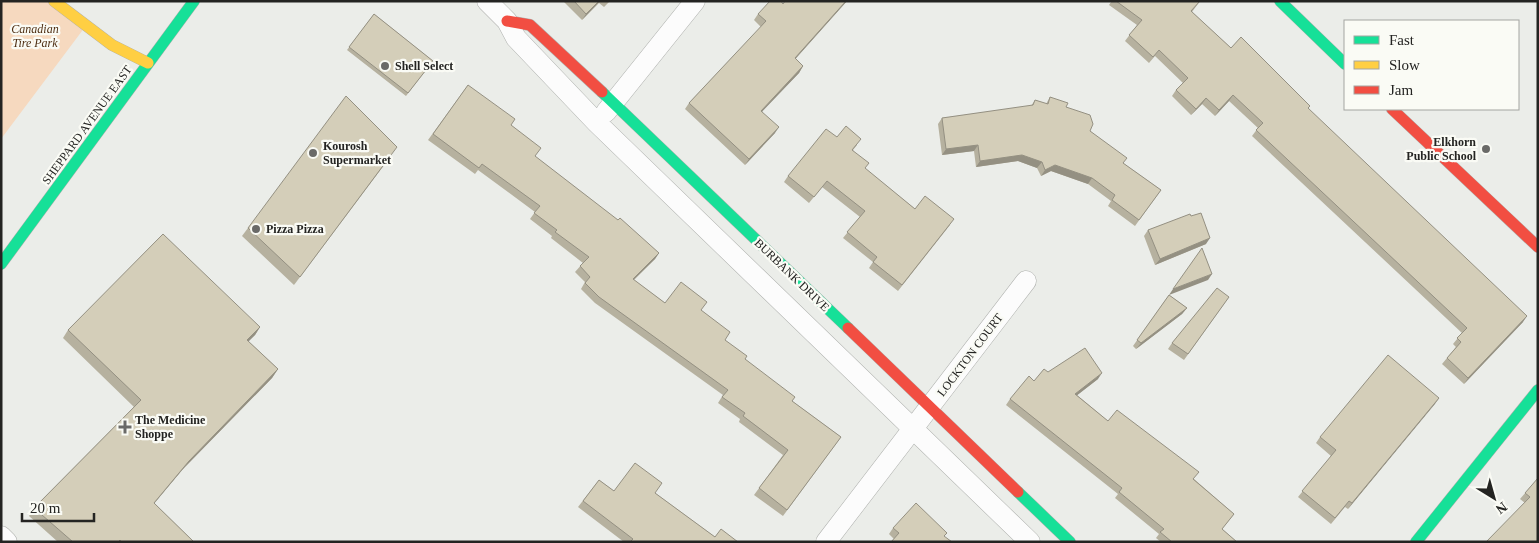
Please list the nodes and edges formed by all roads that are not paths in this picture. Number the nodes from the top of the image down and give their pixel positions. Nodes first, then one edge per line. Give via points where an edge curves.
1 (54, 1) edge
2 (194, 1) edge
3 (487, 1) edge
4 (695, 1) edge
5 (1280, 1) edge
6 (507, 21) junction
7 (1344, 63) edge
8 (148, 64) junction
9 (614, 103) junction
10 (1393, 110) edge
11 (597, 123) junction
12 (1538, 247) edge
13 (1, 264) edge
14 (1026, 281) dead end
15 (1538, 390) edge
16 (930, 408) junction
17 (913, 429) junction
18 (1, 537) edge
19 (7, 542) edge
20 (826, 542) edge
21 (1030, 542) edge
22 (1070, 542) edge
23 (1416, 542) edge

1 - 8 street via 112,45
2 - 8 street, SHEPPARD AVENUE EAST
3 - 6 street
4 - 9 street
5 - 7 street
6 - 9 street, BURBANK DRIVE via 530,25
6 - 11 street via 516,38
8 - 13 street, SHEPPARD AVENUE EAST
9 - 11 street
9 - 16 street, BURBANK DRIVE
10 - 12 street
11 - 17 street
14 - 16 street, LOCKTON COURT
15 - 23 street
16 - 17 street, LOCKTON COURT
16 - 22 street, BURBANK DRIVE
17 - 20 street, LOCKTON COURT
17 - 21 street
18 - 19 street

